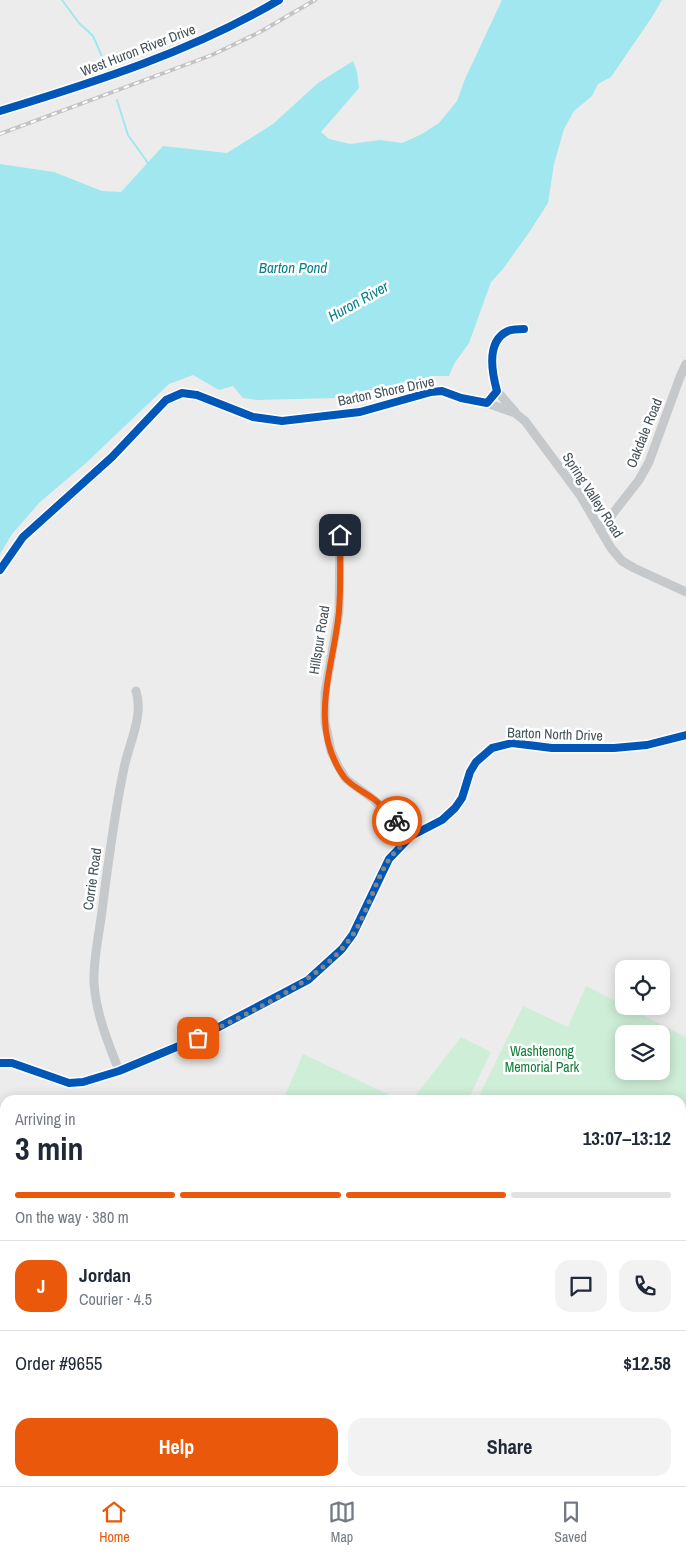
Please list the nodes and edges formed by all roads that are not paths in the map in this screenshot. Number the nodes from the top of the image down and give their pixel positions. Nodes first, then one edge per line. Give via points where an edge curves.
1 (280, 0) edge
2 (0, 111) edge
3 (524, 329) dead end
4 (686, 364) edge
5 (497, 391) junction
6 (487, 403) junction
7 (516, 412) junction
8 (600, 530) junction
9 (340, 535) dead end
10 (0, 570) edge
11 (686, 592) edge
12 (136, 691) dead end
13 (686, 735) edge
14 (411, 836) junction
15 (0, 1063) edge
16 (118, 1071) junction

1 - 2 street, West Huron River Drive via 173,52
3 - 5 street via 509,330 495,345 491,357
4 - 8 street, Oakdale Road via 650,462
5 - 6 street
5 - 7 street
6 - 7 street
6 - 10 street, Barton Shore Drive via 442,391 360,412 282,421 253,417 197,395 182,393 166,400 112,456 20,539
7 - 8 street, Spring Valley Road via 565,473
8 - 11 street, Spring Valley Road via 622,561
9 - 14 street, Hillspur Road via 339,612 325,693 325,722 331,751 346,779 374,799
12 - 16 street, Corrie Road via 140,703 113,828 94,981 97,1007
13 - 14 street, Barton North Drive via 647,745 614,748 552,748 512,743 492,748 476,762 455,808 442,820
14 - 16 street, Barton North Drive via 389,859 354,934 308,980 198,1038
15 - 16 street, Barton North Drive via 20,1066 69,1083

